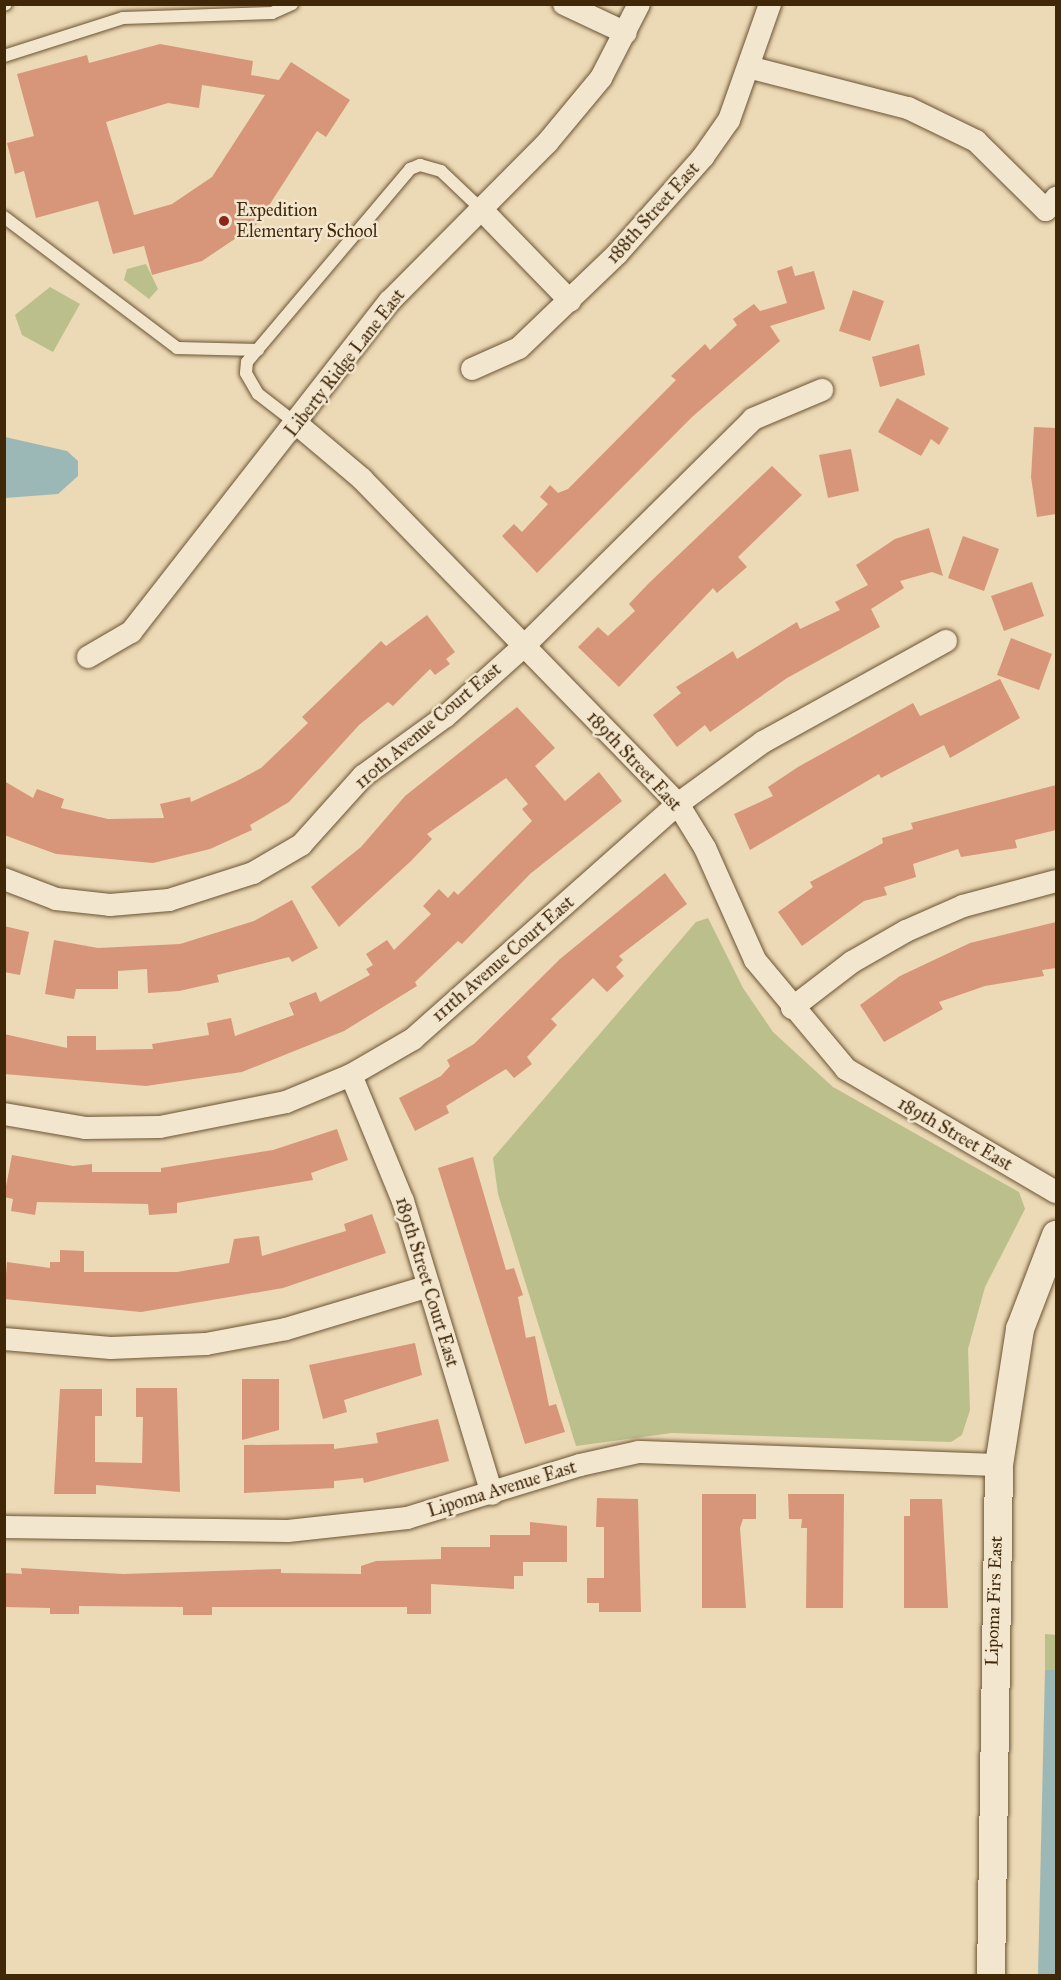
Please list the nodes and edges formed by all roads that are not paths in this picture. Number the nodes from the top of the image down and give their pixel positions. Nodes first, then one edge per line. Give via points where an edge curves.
1 (292, 4) edge
2 (564, 4) edge
3 (639, 4) edge
4 (770, 4) edge
5 (626, 33) junction
6 (4, 56) edge
7 (752, 68) junction
8 (1051, 204) edge
9 (481, 209) junction
10 (4, 217) edge
11 (570, 301) junction
12 (258, 350) junction
13 (472, 369) dead end
14 (822, 390) dead end
15 (297, 424) junction
16 (946, 641) dead end
17 (524, 646) junction
18 (88, 657) dead end
19 (678, 804) junction
20 (4, 879) edge
21 (1056, 881) edge
22 (792, 1008) junction
23 (351, 1075) junction
24 (4, 1114) edge
25 (1056, 1192) edge
26 (1056, 1235) edge
27 (429, 1286) junction
28 (4, 1339) edge
29 (999, 1465) junction
30 (492, 1494) junction
31 (4, 1527) edge
32 (991, 1976) edge

1 - 6 lane via 272,13 123,18
2 - 5 street
3 - 5 street, Liberty Ridge Lane East
4 - 7 street, 188th Street East
5 - 9 street, Liberty Ridge Lane East via 601,78
7 - 8 street via 908,108 976,141
7 - 11 street, 188th Street East via 729,120 703,157
9 - 11 street
9 - 12 lane via 441,171 420,165 410,169
9 - 15 street, Liberty Ridge Lane East via 390,301
10 - 12 lane via 177,348
11 - 13 street, 188th Street East via 519,348
12 - 15 lane via 248,362 249,383
14 - 17 street, 110th Avenue Court East via 753,420
15 - 17 street, 189th Street East via 362,479
15 - 18 street, Liberty Ridge Lane East via 131,632
16 - 19 street, 111th Avenue Court East via 763,742
17 - 19 street, 189th Street East
17 - 20 street, 110th Avenue Court East via 446,716 363,776 301,845 253,873 169,900 110,904 56,899
19 - 22 street, 189th Street East via 705,848 755,960
19 - 23 street, 111th Avenue Court East via 413,1039
21 - 22 street via 963,906 906,931 852,962
22 - 25 street, 189th Street East via 846,1069
23 - 24 street, 111th Avenue Court East via 286,1102 160,1127 85,1128
23 - 27 street, 189th Street Court East via 403,1201
26 - 29 street, Lipoma Firs East via 1020,1329
27 - 28 street via 286,1329 206,1344 111,1348
27 - 30 street, 189th Street Court East
29 - 30 street, Lipoma Avenue East via 734,1451 639,1452
29 - 32 street, Lipoma Firs East
30 - 31 street, Lipoma Avenue East via 407,1518 288,1531

